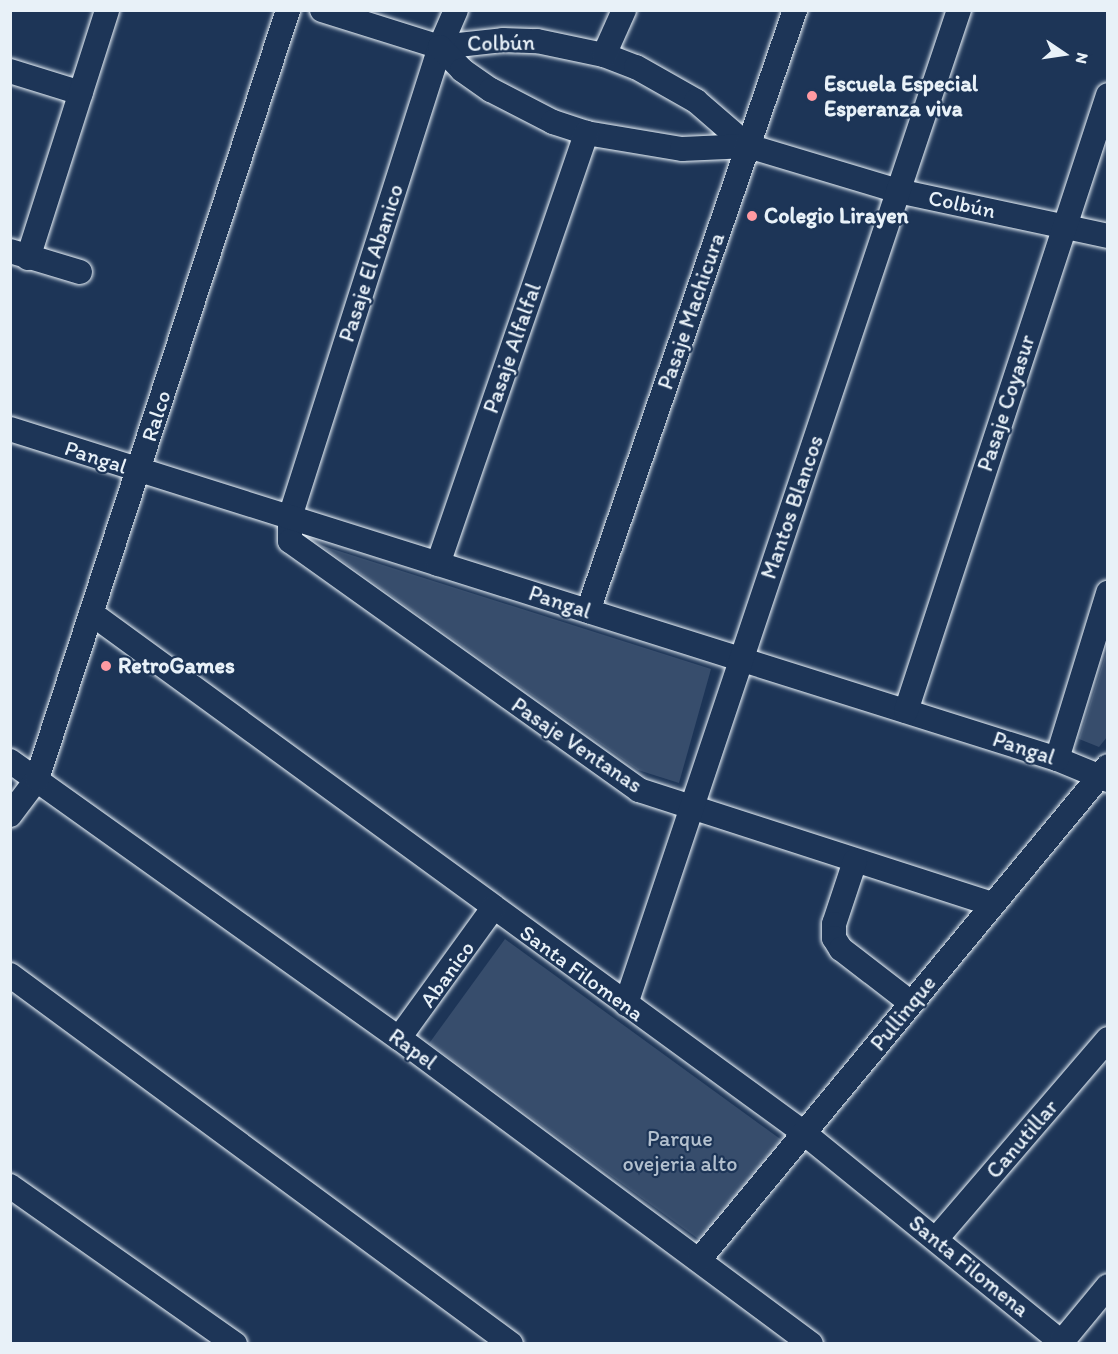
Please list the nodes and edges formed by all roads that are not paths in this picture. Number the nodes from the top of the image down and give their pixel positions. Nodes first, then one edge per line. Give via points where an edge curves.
1 (107, 10) edge
2 (288, 10) edge
3 (322, 10) edge
4 (456, 10) edge
5 (624, 10) edge
6 (795, 10) edge
7 (958, 10) edge
8 (440, 47) junction
9 (604, 55) junction
10 (10, 71) edge
11 (81, 93) junction
12 (1107, 95) edge
13 (586, 133) junction
14 (748, 146) junction
15 (898, 191) junction
16 (1064, 226) junction
17 (1107, 236) edge
18 (19, 254) edge
19 (80, 272) dead end
20 (10, 429) edge
21 (138, 471) junction
22 (290, 517) junction
23 (438, 564) junction
24 (1107, 593) edge
25 (588, 611) junction
26 (91, 613) junction
27 (741, 659) junction
28 (906, 711) junction
29 (1057, 759) junction
30 (10, 761) edge
31 (1105, 773) edge
32 (37, 779) junction
33 (691, 808) junction
34 (10, 815) edge
35 (855, 861) junction
36 (992, 904) junction
37 (493, 908) junction
38 (10, 975) edge
39 (626, 1004) junction
40 (911, 1004) junction
41 (399, 1038) junction
42 (1107, 1039) edge
43 (804, 1133) junction
44 (10, 1186) edge
45 (936, 1239) junction
46 (699, 1260) junction
47 (1107, 1286) edge
48 (1062, 1343) edge
49 (234, 1344) edge
50 (511, 1344) edge
51 (811, 1344) edge

1 - 11 street
2 - 21 street, Ralco
3 - 8 street, Colbún
4 - 8 street, Pasaje El Abanico
5 - 9 street
6 - 14 street, Pasaje Machicura
7 - 15 street, Mantos Blancos
8 - 9 street, Colbún via 492,40 537,41
8 - 13 street, Colbún via 462,70 491,90 553,122
8 - 22 street, Pasaje El Abanico
9 - 14 street, Colbún via 677,88
10 - 11 street
11 - 18 street
12 - 16 street, Pasaje Coyasur
13 - 14 street, Colbún via 682,149
13 - 23 street, Pasaje Alfalfal
14 - 15 street, Colbún
14 - 25 street, Pasaje Machicura
15 - 16 street, Colbún
15 - 27 street, Mantos Blancos
16 - 17 street, Colbún
16 - 28 street, Pasaje Coyasur
18 - 19 street
20 - 21 street, Pangal
21 - 22 street, Pangal
21 - 26 street, Ralco
22 - 23 street, Pangal
22 - 33 street, Pasaje Ventanas via 290,541 639,790
23 - 25 street, Pangal
24 - 29 street
25 - 27 street, Pangal
26 - 32 street, Ralco
26 - 37 street, Santa Filomena
27 - 28 street, Pangal
27 - 33 street, Mantos Blancos
28 - 29 street, Pangal
29 - 31 street, Pangal
30 - 32 street, Rapel
31 - 36 street, Pullinque
32 - 34 street, Ralco
32 - 41 street, Rapel
33 - 35 street, Pasaje Ventanas
33 - 39 street, Mantos Blancos
35 - 36 street, Pasaje Ventanas
35 - 40 street via 834,924 834,938 841,949
36 - 40 street, Pullinque
37 - 39 street, Santa Filomena
37 - 41 street, Abanico
38 - 50 street
39 - 43 street, Santa Filomena
40 - 43 street, Pullinque
41 - 46 street, Rapel
42 - 45 street, Canutillar
43 - 45 street, Santa Filomena
43 - 46 street, Pullinque
44 - 49 street
45 - 48 street, Santa Filomena
46 - 51 street, Rapel
47 - 48 street

